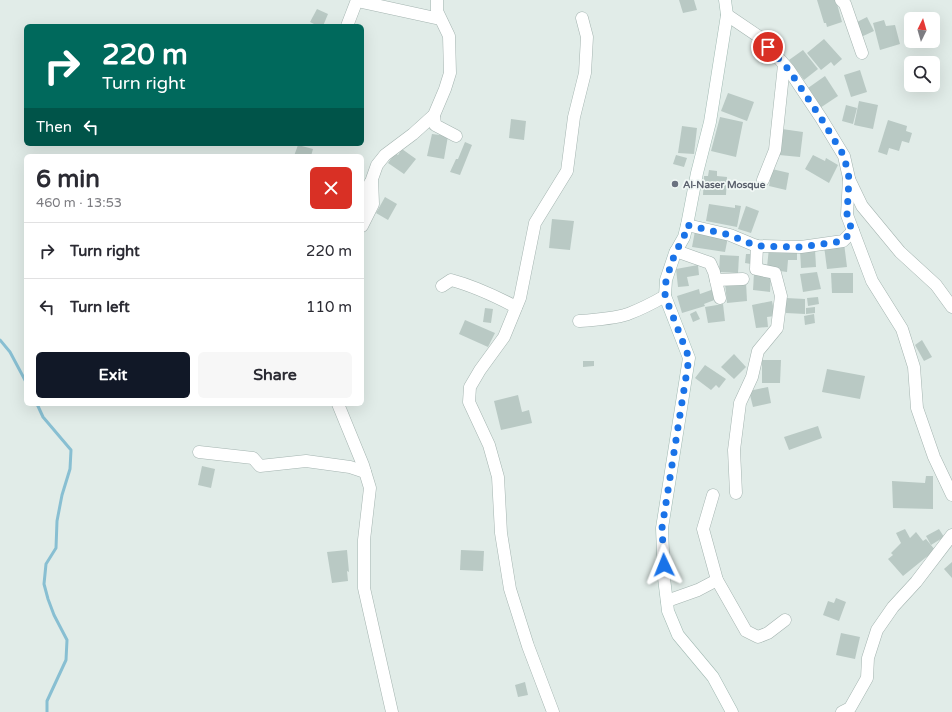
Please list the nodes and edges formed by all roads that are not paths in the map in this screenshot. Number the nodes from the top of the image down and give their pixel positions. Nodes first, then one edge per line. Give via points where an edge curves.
1 (357, 0) edge
2 (437, 0) edge
3 (726, 0) edge
4 (841, 0) edge
5 (727, 15) junction
6 (440, 18) junction
7 (582, 18) dead end
8 (348, 24) edge
9 (862, 53) dead end
10 (784, 65) junction
11 (434, 115) junction
12 (456, 136) dead end
13 (372, 178) junction
14 (849, 178) junction
15 (763, 180) dead end
16 (364, 199) edge
17 (364, 222) edge
18 (687, 225) junction
19 (852, 231) junction
20 (757, 246) junction
21 (676, 251) junction
22 (743, 279) dead end
23 (716, 280) junction
24 (442, 286) dead end
25 (665, 296) junction
26 (720, 298) dead end
27 (516, 307) junction
28 (952, 307) edge
29 (579, 321) dead end
30 (339, 406) edge
31 (199, 452) dead end
32 (365, 472) junction
33 (736, 493) dead end
34 (713, 495) dead end
35 (952, 495) edge
36 (952, 535) edge
37 (717, 580) junction
38 (667, 601) junction
39 (785, 620) dead end
40 (392, 712) edge
41 (553, 712) edge
42 (732, 712) edge
43 (842, 712) edge

1 - 6 street
1 - 8 street
2 - 6 street via 436,11
3 - 5 street
4 - 9 street via 845,4
5 - 10 street via 761,38
5 - 18 street via 710,122
6 - 11 street via 449,36 450,73
7 - 27 street via 587,37 585,72 574,117 567,172 535,223
10 - 14 street via 844,156
10 - 15 street via 774,150
11 - 12 street via 435,125
11 - 13 street via 385,155 377,165
13 - 16 street
13 - 17 street via 373,204
14 - 19 street via 847,215
14 - 28 street via 862,206 900,252 936,285
18 - 20 street via 730,235
18 - 21 street
19 - 20 street via 843,241 801,247
19 - 35 street via 872,281 902,329 914,368 917,408 934,457
20 - 33 street via 756,269 775,273 781,296 777,328 758,351 752,377 740,403 734,450
21 - 23 street via 710,263
21 - 25 street via 666,280
22 - 23 street
23 - 26 street
24 - 27 street via 451,280 477,288
25 - 29 street via 628,314
25 - 38 street via 689,358 662,528
27 - 41 street via 504,336 470,387 469,402 490,445 498,477 501,533 510,589
30 - 32 street
31 - 32 street via 253,458 260,466 306,461 350,467
32 - 40 street via 370,488 364,540 364,588
34 - 37 street via 703,529
36 - 43 street via 877,630 868,658 867,678 850,708
37 - 38 street
37 - 39 street via 746,631 758,637
38 - 42 street via 668,611 678,635 713,677

